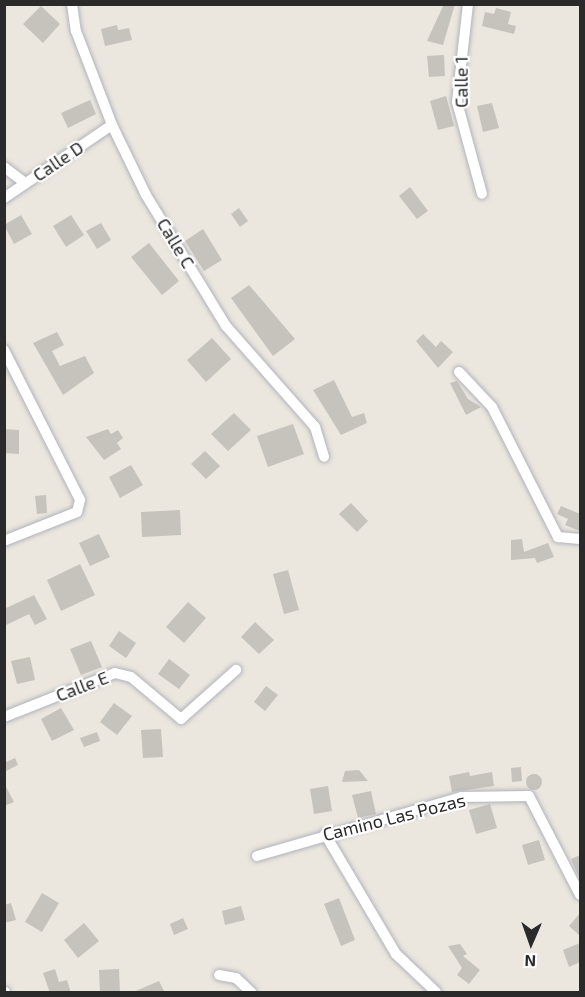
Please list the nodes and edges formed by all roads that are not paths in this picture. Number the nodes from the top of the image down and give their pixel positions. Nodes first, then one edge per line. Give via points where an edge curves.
1 (72, 4) edge
2 (468, 4) edge
3 (112, 125) junction
4 (4, 167) edge
5 (25, 183) junction
6 (482, 194) dead end
7 (4, 198) edge
8 (4, 350) edge
9 (459, 372) dead end
10 (324, 457) dead end
11 (580, 539) edge
12 (4, 541) edge
13 (236, 670) dead end
14 (4, 717) edge
15 (325, 834) junction
16 (257, 856) dead end
17 (580, 896) edge
18 (219, 975) dead end
19 (251, 993) edge
20 (436, 993) edge

1 - 3 street, Calle C via 76,31
2 - 6 street, Calle 1 via 457,102
3 - 5 street, Calle D
3 - 10 street, Calle C via 146,195 226,326 315,427
4 - 5 street
5 - 7 street, Calle D
8 - 12 street via 80,501 77,513
9 - 11 street via 492,407 558,537
13 - 14 street, Calle E via 181,719 131,677 115,673
15 - 16 street, Camino Las Pozas
15 - 17 street, Camino Las Pozas via 460,797 529,796
15 - 20 street via 396,954
18 - 19 street via 236,978

